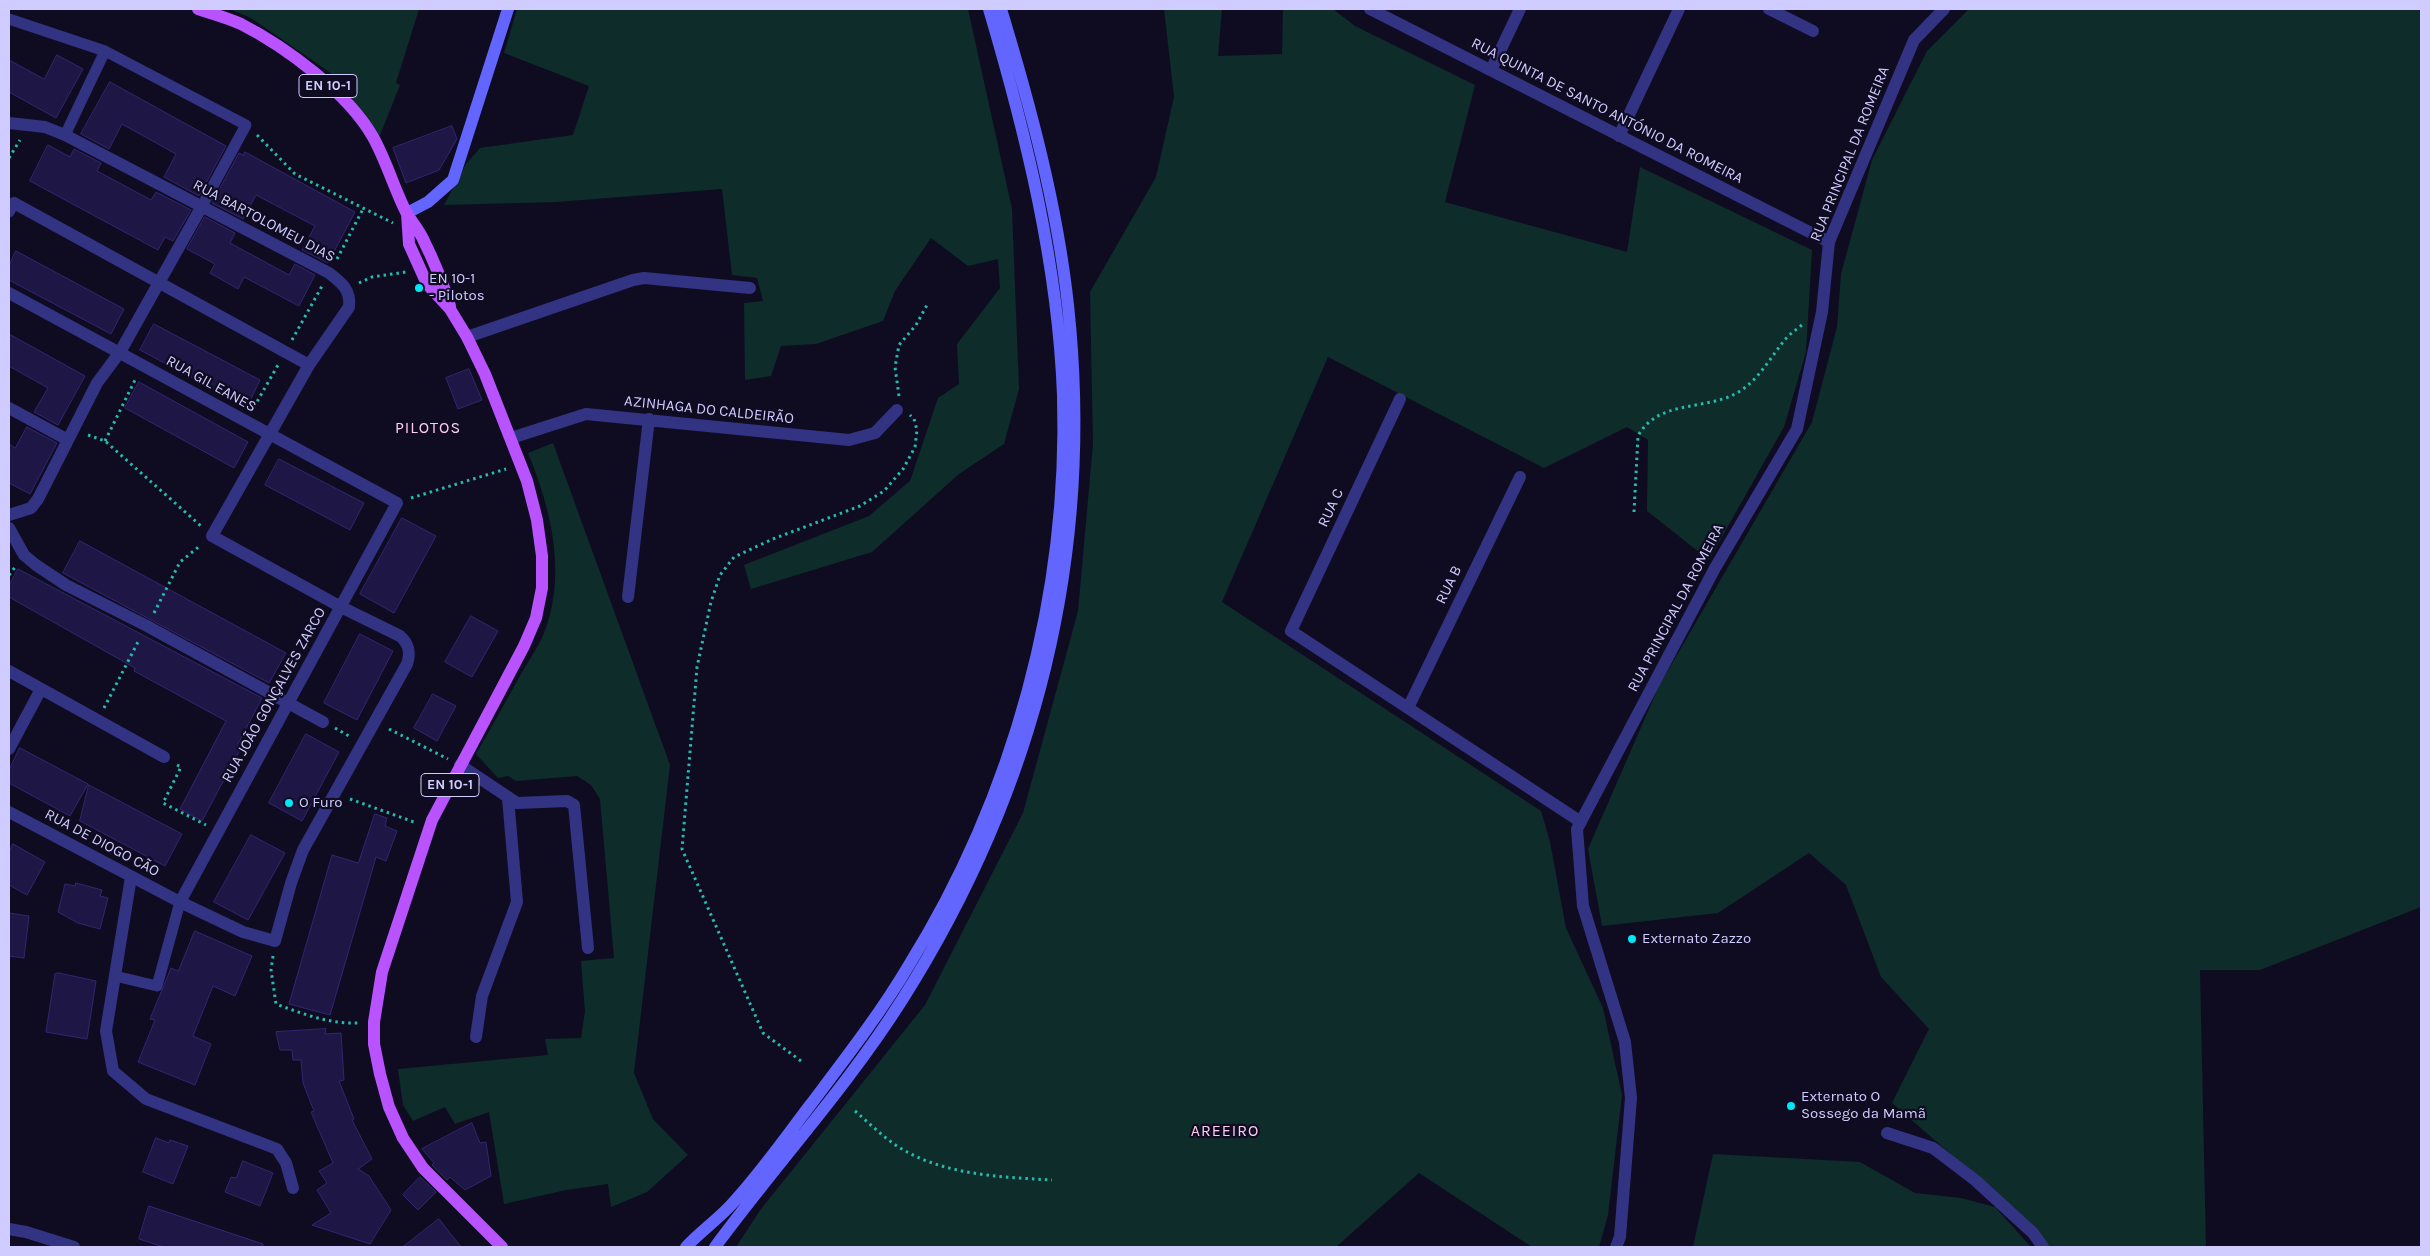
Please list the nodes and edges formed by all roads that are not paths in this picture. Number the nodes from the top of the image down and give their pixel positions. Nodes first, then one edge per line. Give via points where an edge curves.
1 (198, 9) edge
2 (508, 9) edge
3 (989, 9) edge
4 (1001, 9) edge
5 (1370, 9) edge
6 (1520, 9) edge
7 (1679, 9) edge
8 (1769, 9) edge
9 (1944, 9) edge
10 (9, 19) edge
11 (1813, 31) dead end
12 (105, 51) junction
13 (1491, 70) junction
14 (9, 123) edge
15 (65, 135) junction
16 (1618, 136) junction
17 (202, 206) junction
18 (11, 208) edge
19 (407, 213) junction
20 (1828, 242) junction
21 (159, 285) junction
22 (750, 288) dead end
23 (9, 293) edge
24 (467, 337) junction
25 (120, 352) junction
26 (309, 366) junction
27 (1400, 399) dead end
28 (9, 408) edge
29 (897, 410) road end
30 (649, 419) junction
31 (270, 434) junction
32 (70, 435) junction
33 (511, 438) junction
34 (1520, 477) dead end
35 (397, 503) joint
36 (9, 515) edge
37 (9, 528) edge
38 (628, 597) dead end
39 (341, 607) junction
40 (9, 671) edge
41 (41, 688) junction
42 (288, 703) junction
43 (1408, 708) junction
44 (322, 722) road end
45 (9, 749) edge
46 (164, 757) road end
47 (460, 765) junction
48 (508, 798) junction
49 (9, 812) edge
50 (1581, 822) junction
51 (131, 877) junction
52 (180, 902) junction
53 (588, 948) dead end
54 (115, 976) junction
55 (476, 1037) dead end
56 (1887, 1133) dead end
57 (293, 1188) dead end
58 (9, 1229) edge
59 (74, 1247) edge
60 (502, 1247) edge
61 (686, 1247) edge
62 (715, 1247) edge
63 (1616, 1247) edge
64 (2043, 1247) edge

1 - 19 main road, EN 10-1 via 240,24 284,49 352,109 372,135
2 - 19 main road via 453,180 428,202
3 - 61 main road via 1037,193 1058,324 1062,466 1056,544 1044,624 1029,689 1010,751 981,826 956,881 910,964 861,1039 756,1175 730,1206
4 - 62 main road via 1036,132 1068,303 1074,384 1075,466 1068,553 1052,645 1030,728 1000,811 961,899 930,955 851,1072
5 - 13 street, RUA QUINTA DE SANTO ANTÓNIO DA ROMEIRA
6 - 13 street
7 - 16 street
8 - 11 street
9 - 20 street, RUA PRINCIPAL DA ROMEIRA via 1914,40
10 - 12 lane
12 - 15 lane
12 - 17 lane via 246,125
13 - 16 street, RUA QUINTA DE SANTO ANTÓNIO DA ROMEIRA
14 - 15 street, RUA BARTOLOMEU DIAS via 45,127
15 - 17 street, RUA BARTOLOMEU DIAS
16 - 20 street, RUA QUINTA DE SANTO ANTÓNIO DA ROMEIRA
17 - 21 street
17 - 26 street, RUA BARTOLOMEU DIAS via 329,273 347,290 349,307
18 - 21 street
19 - 24 main road, EN 10-1 via 426,244 450,309
20 - 50 street, RUA PRINCIPAL DA ROMEIRA via 1822,317 1797,429 1715,568
21 - 25 street
21 - 26 street
22 - 24 street via 644,278
23 - 25 street, RUA GIL EANES
24 - 33 main road, EN 10-1
25 - 31 street, RUA GIL EANES
25 - 32 street via 97,383
26 - 31 street
27 - 43 street, RUA C via 1291,631
28 - 32 street
29 - 30 street, AZINHAGA DO CALDEIRÃO via 875,433 849,440
30 - 33 street, AZINHAGA DO CALDEIRÃO via 586,414
30 - 38 street
31 - 35 street, RUA GIL EANES
31 - 39 street via 212,536
32 - 36 street via 38,500 31,508
33 - 47 main road, EN 10-1 via 537,520 542,588 536,618 524,646
34 - 43 street, RUA B
35 - 39 street, RUA JOÃO GONÇALVES ZARCO
37 - 42 street via 24,555 66,585
39 - 42 street, RUA JOÃO GONÇALVES ZARCO
39 - 52 street, RUA DE DIOGO CÃO via 400,636 410,652 407,664 303,850 275,941 243,932
40 - 41 street
41 - 45 street
41 - 46 street
42 - 44 street
42 - 52 street, RUA JOÃO GONÇALVES ZARCO
43 - 50 street
47 - 48 street
47 - 60 main road, EN 10-1 via 429,828 382,972 374,1044 389,1107 403,1138 422,1168
48 - 53 street via 520,804 567,801 574,805
48 - 55 street via 517,904 482,996
49 - 51 street, RUA DE DIOGO CÃO
50 - 63 street, RUA PRINCIPAL DA ROMEIRA via 1577,829 1583,906 1625,1042 1631,1098 1627,1170 1620,1237
51 - 52 street, RUA DE DIOGO CÃO
51 - 54 street
52 - 54 lane via 158,986
54 - 57 street via 106,1031 113,1071 146,1099 277,1149 286,1163
56 - 64 street via 1933,1148 1975,1180 2033,1233
58 - 59 street

